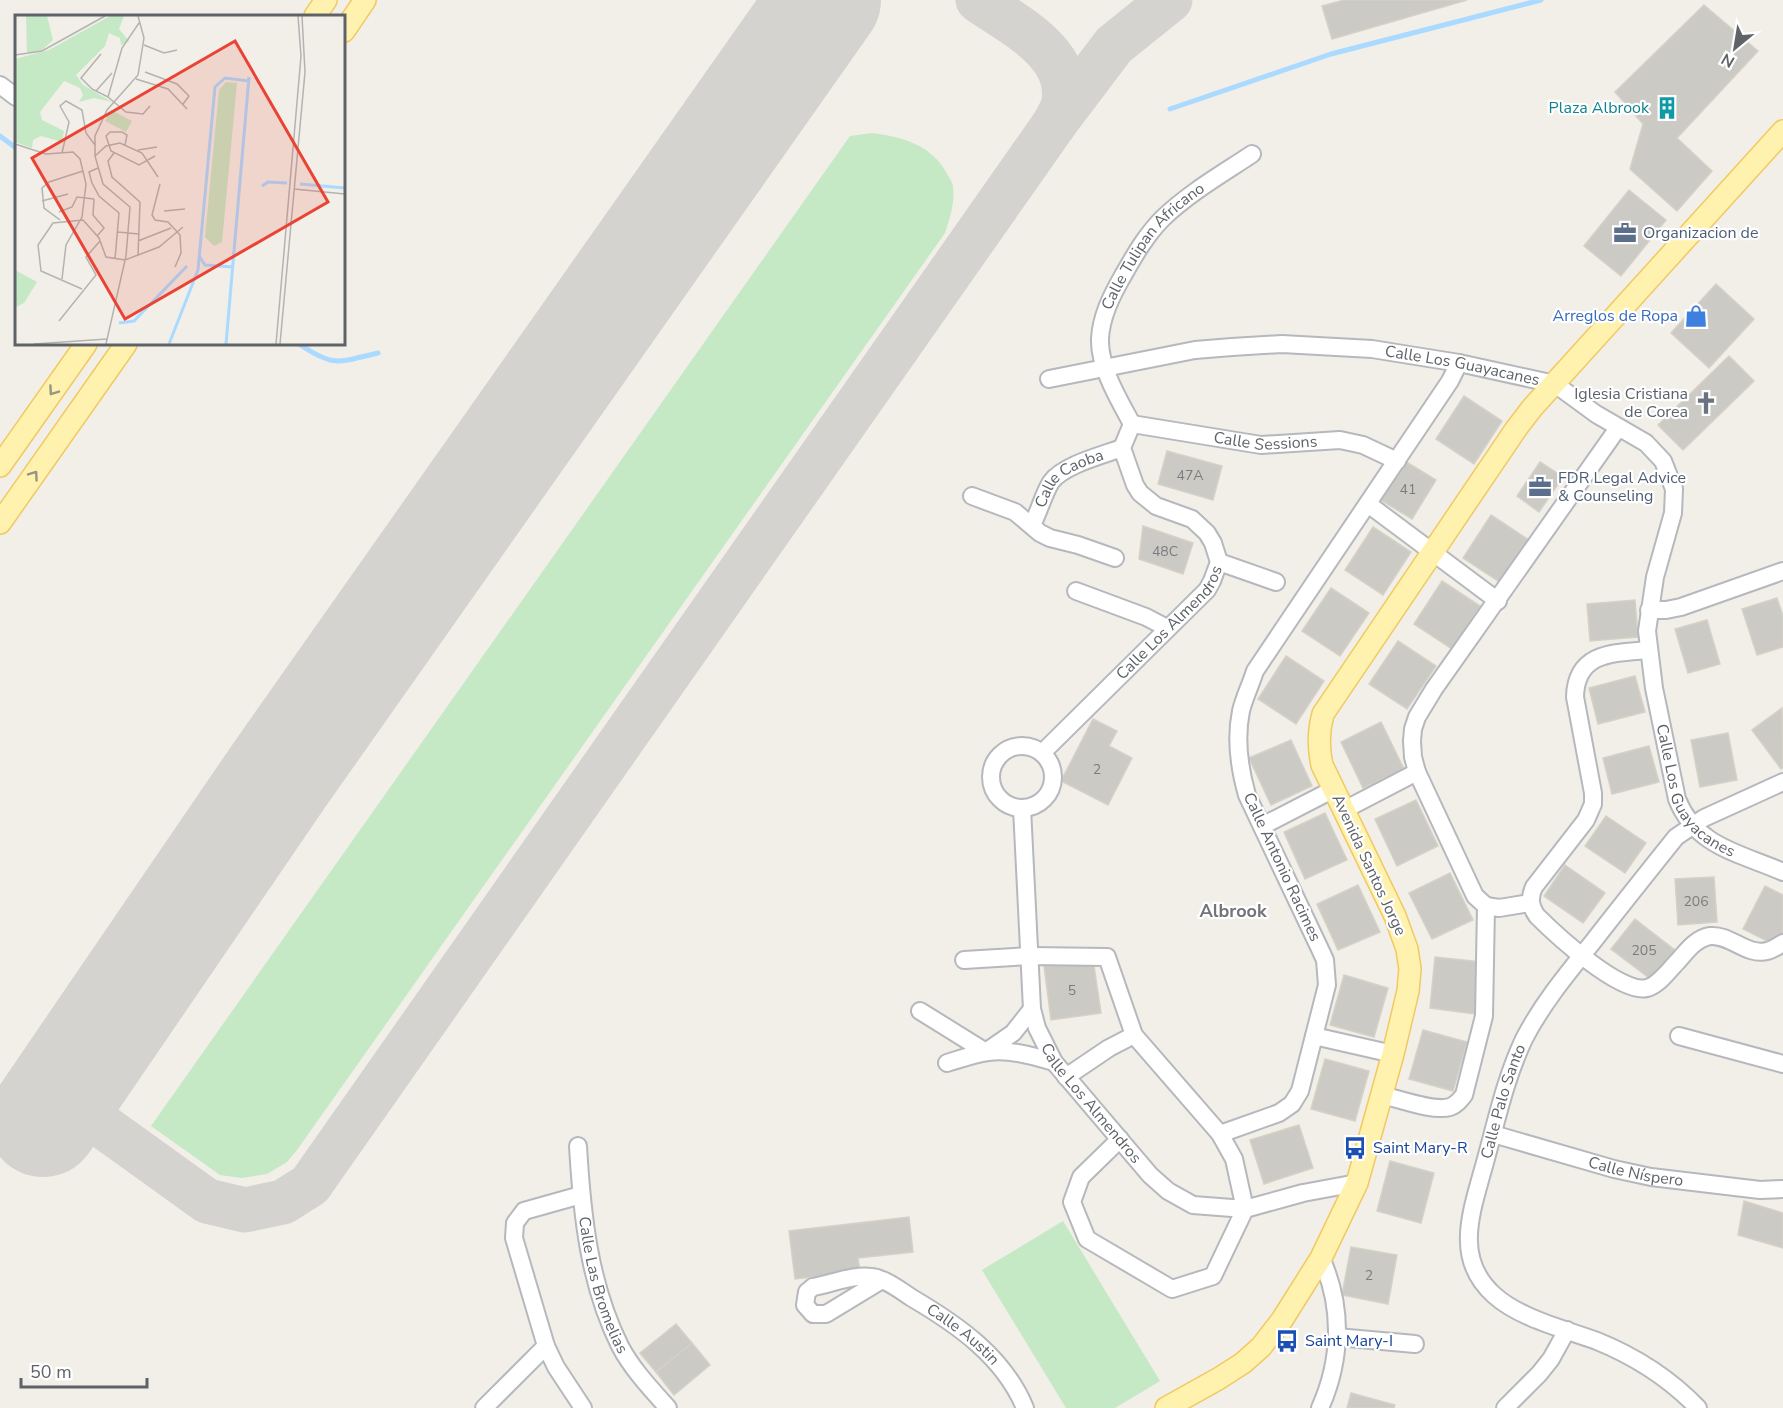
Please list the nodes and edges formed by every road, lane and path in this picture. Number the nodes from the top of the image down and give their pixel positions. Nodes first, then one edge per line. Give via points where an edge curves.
1 (326, 0) edge
2 (365, 0) edge
3 (316, 15) edge
4 (345, 30) edge
5 (0, 86) edge
6 (15, 96) edge
7 (1783, 131) edge
8 (1252, 154) dead end
9 (85, 345) edge
10 (125, 345) edge
11 (1459, 363) junction
12 (1106, 368) junction
13 (1049, 379) dead end
14 (1555, 384) junction
15 (1132, 424) junction
16 (1618, 428) junction
17 (1122, 448) junction
18 (1397, 461) junction
19 (0, 466) edge
20 (972, 496) dead end
21 (1368, 504) junction
22 (0, 523) edge
23 (1032, 525) junction
24 (1432, 551) junction
25 (1115, 558) dead end
26 (1219, 562) junction
27 (1783, 571) edge
28 (1276, 582) dead end
29 (1076, 591) dead end
30 (1498, 602) junction
31 (1649, 610) junction
32 (1167, 628) junction
33 (1648, 650) junction
34 (1042, 753) junction
35 (1417, 772) junction
36 (1783, 782) edge
37 (1334, 789) junction
38 (1022, 808) junction
39 (1344, 810) junction
40 (1692, 825) junction
41 (1262, 826) junction
42 (1783, 872) edge
43 (1530, 903) junction
44 (1486, 906) junction
45 (1783, 943) edge
46 (1030, 956) junction
47 (1581, 956) junction
48 (964, 960) dead end
49 (1032, 1009) junction
50 (920, 1011) dead end
51 (1134, 1035) junction
52 (1314, 1036) junction
53 (1679, 1036) dead end
54 (986, 1052) junction
55 (1393, 1054) junction
56 (1054, 1062) junction
57 (947, 1063) dead end
58 (1783, 1064) edge
59 (1066, 1077) junction
60 (1383, 1095) junction
61 (1220, 1134) junction
62 (1493, 1134) junction
63 (1120, 1139) junction
64 (578, 1146) dead end
65 (1357, 1183) junction
66 (1783, 1189) edge
67 (581, 1195) junction
68 (1245, 1209) junction
69 (1321, 1258) junction
70 (882, 1280) dead end
71 (1567, 1330) junction
72 (1337, 1337) junction
73 (1415, 1344) dead end
74 (546, 1346) junction
75 (484, 1408) edge
76 (583, 1408) edge
77 (668, 1408) edge
78 (1025, 1408) edge
79 (1166, 1408) edge
80 (1320, 1408) edge
81 (1504, 1408) edge
82 (1698, 1408) edge

1 - 3 main road
2 - 4 main road
5 - 6 street
7 - 14 main road, Avenida Santos Jorge
8 - 12 street, Calle Tulipan Africano via 1163,219 1140,247 1108,303 1100,339
9 -> 19 main road
22 -> 10 main road
11 - 12 street, Calle Los Guayacanes via 1371,349 1282,344 1195,350
11 - 14 street, Calle Los Guayacanes
11 - 18 street, Calle Antonio Racimes
12 - 13 street, Calle Los Guayacanes
12 - 15 street
14 - 16 street, Calle Los Guayacanes
14 - 24 main road, Avenida Santos Jorge via 1516,429
15 - 17 street
15 - 18 street, Calle Sessions via 1261,445 1340,440 1363,445
16 - 30 street
16 - 31 street, Calle Los Guayacanes via 1658,454 1674,489 1673,513
17 - 23 street, Calle Caoba via 1058,475
17 - 26 street, Calle Los Almendros via 1140,494 1156,506 1182,514 1199,525 1213,543
18 - 21 street, Calle Antonio Racimes
20 - 23 street via 1015,512
21 - 24 street
21 - 41 street, Calle Antonio Racimes via 1255,671 1241,710 1240,770
23 - 25 street via 1050,538
24 - 30 street
24 - 37 main road, Avenida Santos Jorge via 1323,714 1319,750
26 - 28 street
26 - 32 street, Calle Los Almendros via 1207,590
27 - 31 street via 1681,607
29 - 32 street
30 - 35 street via 1417,717 1412,741
31 - 33 street, Calle Los Guayacanes
32 - 34 street, Calle Los Almendros
33 - 40 street, Calle Los Guayacanes via 1672,780 1683,813
33 - 43 street via 1609,653 1588,664 1578,676 1575,697 1593,804 1586,820 1534,887
34 - 38 street via 1052,769 1052,788 1040,803
34 - 38 street via 1022,746 1011,748 995,762 992,783 996,792 1002,801
35 - 39 street
35 - 44 street via 1475,896
36 - 40 street, Calle Palo Santo
37 - 39 main road, Avenida Santos Jorge
37 - 41 street
38 - 46 street, Calle Los Almendros
39 - 55 main road, Avenida Santos Jorge via 1407,949 1408,991
40 - 42 street, Calle Los Guayacanes via 1713,842
40 - 47 street, Calle Palo Santo via 1677,837
41 - 52 street, Calle Antonio Racimes via 1324,960 1326,986
43 - 44 street
43 - 47 street via 1537,916
44 - 60 street via 1484,1016 1464,1095 1456,1104 1443,1108
45 - 47 street via 1758,952 1707,936 1695,943 1657,983 1639,989
46 - 48 street
46 - 49 street, Calle Los Almendros
46 - 51 street via 1107,957
47 - 62 street, Calle Palo Santo via 1525,1038 1508,1079
49 - 54 street via 1013,1034
49 - 56 street, Calle Los Almendros
50 - 54 street
51 - 59 street
51 - 61 street
52 - 55 street
52 - 61 street, Calle Antonio Racimes via 1300,1091 1292,1104 1279,1113
53 - 58 street
54 - 56 street via 1018,1053
54 - 57 street
55 - 60 main road, Avenida Santos Jorge
56 - 59 street, Calle Los Almendros
59 - 63 street, Calle Los Almendros
60 - 65 main road, Avenida Santos Jorge
61 - 68 street via 1234,1159
62 - 66 street, Calle Níspero via 1651,1177 1760,1190
62 - 71 street, Calle Palo Santo via 1469,1221 1470,1255 1482,1281 1502,1302
63 - 68 street, Calle Los Almendros via 1168,1191 1193,1205
63 - 68 street via 1081,1177 1072,1202 1087,1239 1172,1289 1213,1276
64 - 67 street, Calle Las Bromelias
65 - 68 street, Calle Los Almendros
65 - 69 main road, Avenida Santos Jorge
67 - 74 street via 524,1211 515,1223 514,1238
67 - 77 street, Calle Las Bromelias via 592,1267 606,1312 621,1348
69 - 72 street via 1332,1281
69 - 79 main road, Avenida Santos Jorge via 1261,1347 1243,1363
70 - 78 street, Calle Austin via 951,1321 991,1355
71 - 81 street via 1539,1374
71 - 82 street, Calle Palo Santo via 1637,1361
72 - 73 street
72 - 80 street via 1334,1369
74 - 75 street
74 - 76 street

